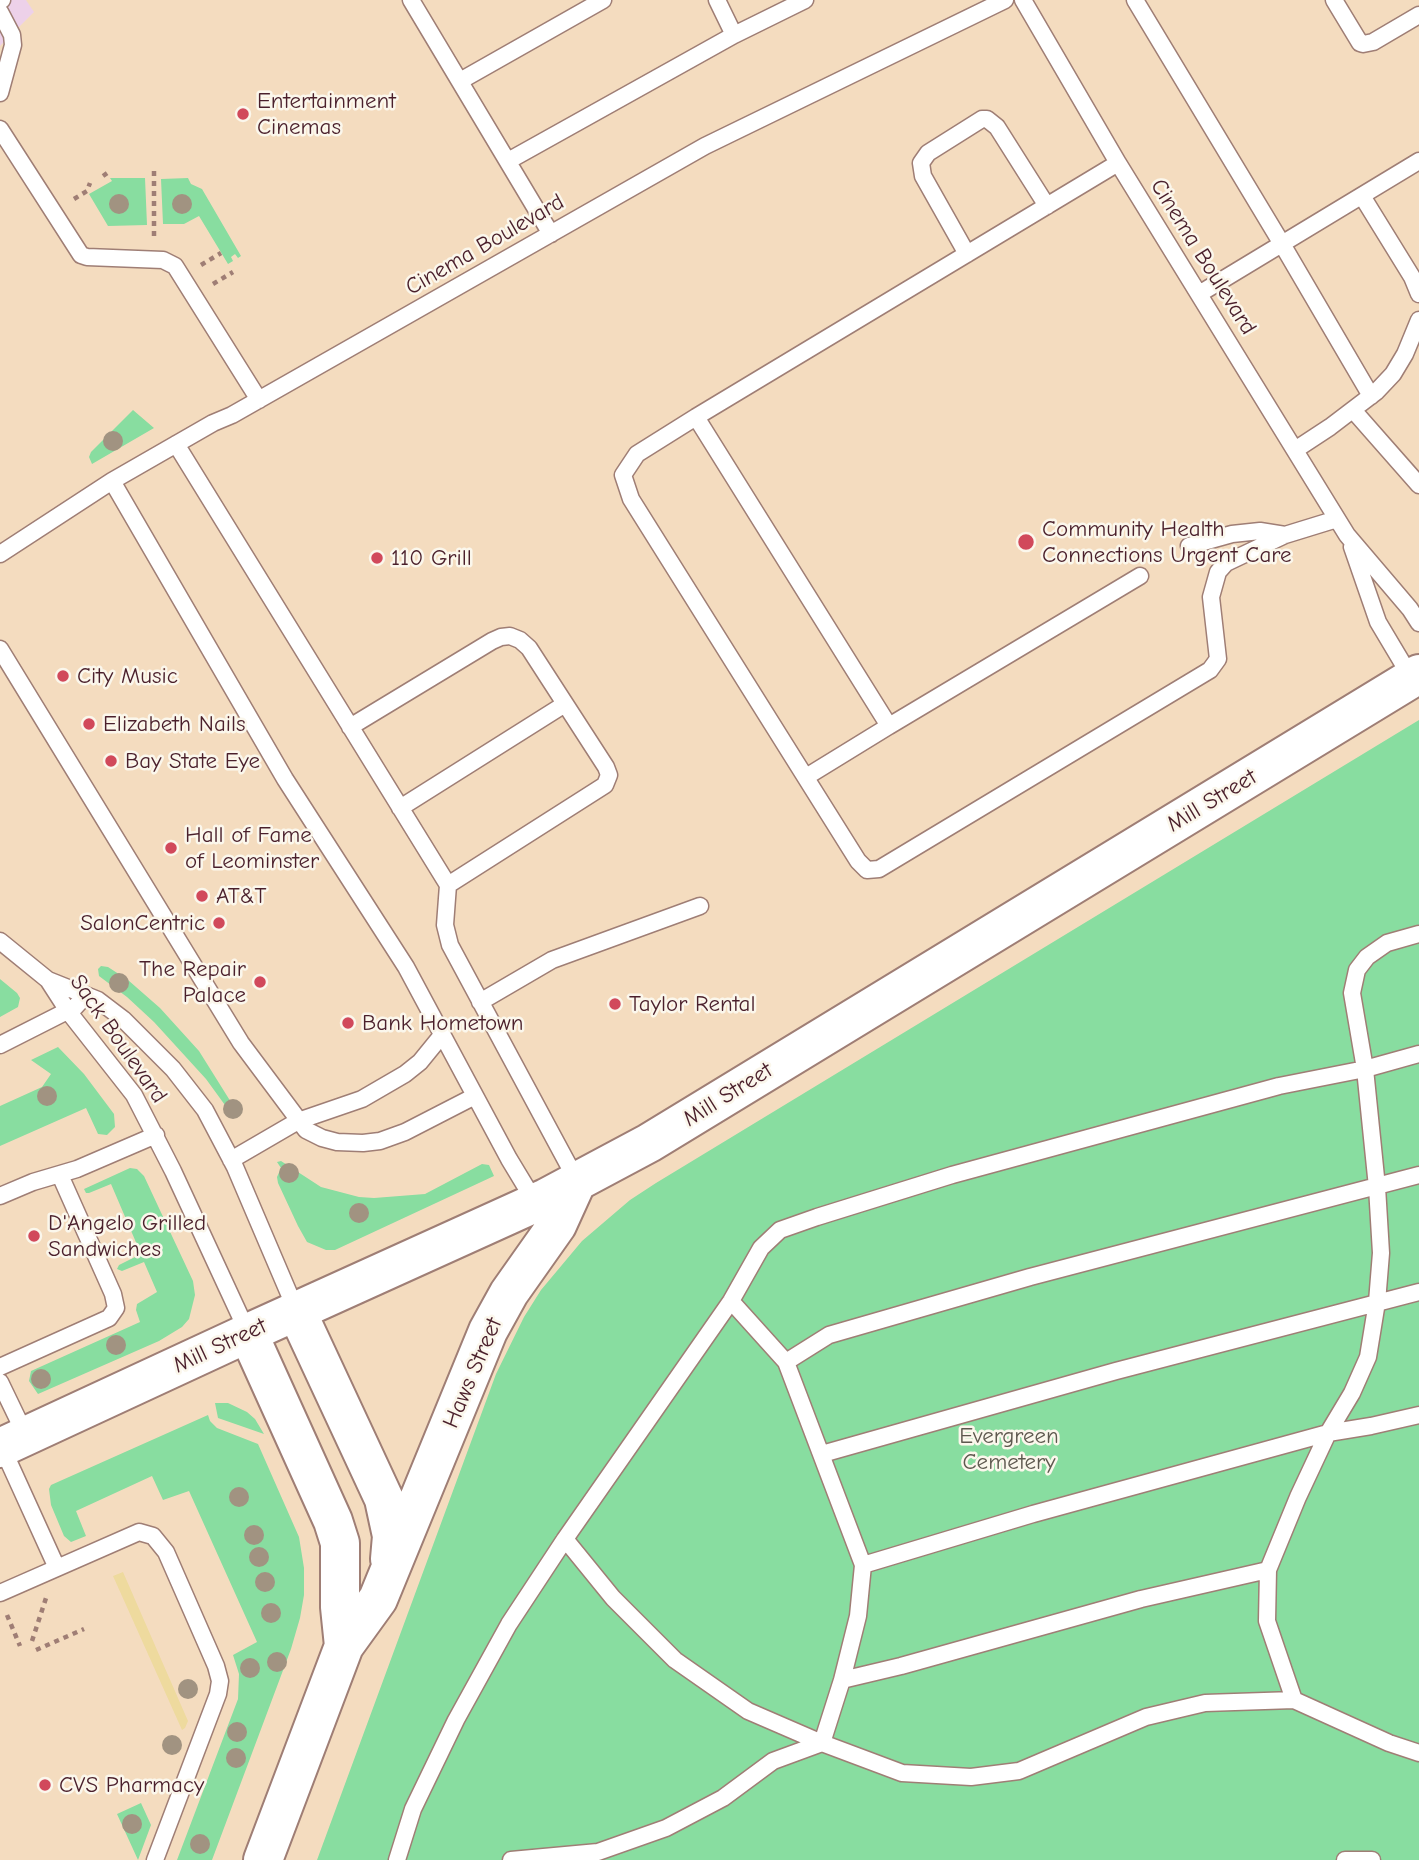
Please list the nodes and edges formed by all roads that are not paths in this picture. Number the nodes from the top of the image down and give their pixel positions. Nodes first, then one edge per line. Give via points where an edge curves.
1 (411, 0) edge
2 (603, 0) edge
3 (717, 0) edge
4 (805, 0) edge
5 (1005, 0) edge
6 (1023, 0) edge
7 (1135, 0) edge
8 (1334, 0) edge
9 (0, 12) edge
10 (1419, 15) edge
11 (734, 35) junction
12 (460, 81) junction
13 (0, 93) edge
14 (0, 129) edge
15 (508, 161) junction
16 (1419, 161) edge
17 (1118, 163) junction
18 (1362, 196) junction
19 (1048, 206) junction
20 (551, 234) junction
21 (1282, 244) junction
22 (967, 254) junction
23 (1415, 274) edge
24 (1199, 294) junction
25 (1419, 294) edge
26 (1419, 320) edge
27 (1414, 347) edge
28 (1371, 397) junction
29 (259, 400) junction
30 (1353, 410) junction
31 (696, 417) junction
32 (176, 444) junction
33 (1295, 450) junction
34 (112, 481) junction
35 (1419, 485) edge
36 (1337, 519) junction
37 (1285, 535) junction
38 (1347, 535) junction
39 (1189, 546) dead end
40 (0, 554) edge
41 (1140, 576) dead end
42 (1419, 623) edge
43 (0, 649) edge
44 (1415, 676) edge
45 (565, 704) junction
46 (889, 726) junction
47 (350, 727) junction
48 (806, 778) junction
49 (400, 808) junction
50 (448, 885) junction
51 (700, 906) dead end
52 (1419, 934) edge
53 (0, 941) edge
54 (48, 980) junction
55 (86, 995) junction
56 (480, 1002) junction
57 (68, 1011) junction
58 (31, 1028) junction
59 (442, 1035) junction
60 (0, 1036) edge
61 (0, 1045) edge
62 (1419, 1054) edge
63 (1365, 1069) junction
64 (475, 1096) junction
65 (298, 1121) junction
66 (156, 1135) junction
67 (231, 1160) junction
68 (60, 1175) junction
69 (1419, 1175) edge
70 (577, 1181) junction
71 (1377, 1187) junction
72 (0, 1196) edge
73 (535, 1202) junction
74 (1419, 1292) edge
75 (731, 1301) junction
76 (1377, 1302) junction
77 (296, 1310) junction
78 (248, 1333) junction
79 (786, 1363) junction
80 (0, 1367) edge
81 (0, 1382) edge
82 (1419, 1415) edge
83 (1328, 1433) junction
84 (10, 1444) edge
85 (822, 1454) junction
86 (565, 1539) junction
87 (863, 1565) junction
88 (57, 1568) junction
89 (1268, 1570) junction
90 (388, 1575) junction
91 (0, 1593) edge
92 (344, 1646) junction
93 (842, 1680) junction
94 (1294, 1700) junction
95 (822, 1743) junction
96 (1419, 1753) edge
97 (155, 1860) edge
98 (263, 1860) edge
99 (397, 1860) edge
100 (511, 1860) edge
101 (1345, 1860) edge
102 (1372, 1860) edge

1 - 12 lane
2 - 12 lane
3 - 11 lane
4 - 11 lane
5 - 20 lane, Cinema Boulevard via 705,146
6 - 17 lane, Cinema Boulevard
7 - 21 lane
8 - 10 lane via 1363,44
9 - 13 lane via 13,45
11 - 15 lane
12 - 15 lane
14 - 29 lane via 81,255 163,260 175,266
15 - 20 lane
16 - 18 lane
17 - 19 lane
17 - 24 lane, Cinema Boulevard
18 - 21 lane
18 - 23 lane
19 - 22 lane
19 - 22 lane via 997,127 982,120 928,153 921,163 923,176
20 - 29 lane, Cinema Boulevard
21 - 24 lane
21 - 28 lane
22 - 31 lane
23 - 25 lane
24 - 33 lane, Cinema Boulevard
26 - 27 lane
27 - 28 lane
28 - 30 lane
29 - 32 lane, Cinema Boulevard
30 - 33 lane
30 - 35 lane
31 - 46 lane
31 - 48 lane via 637,454 623,475 631,499
32 - 34 lane, Cinema Boulevard
32 - 47 lane
33 - 36 lane, Cinema Boulevard
34 - 40 lane, Cinema Boulevard
34 - 59 lane via 285,779 406,967
36 - 37 lane
36 - 38 lane, Cinema Boulevard
37 - 39 lane via 1260,531 1232,534
37 - 48 lane via 1226,563 1218,572 1211,597 1218,648 1215,666 880,869 867,870 858,861
38 - 42 lane
38 - 44 lane via 1378,622
41 - 46 lane
43 - 65 lane via 240,1043
44 - 70 main road, Mill Street via 649,1143
45 - 47 lane via 529,648 510,636 501,637
45 - 49 lane
45 - 50 lane via 606,767 605,785
46 - 48 lane
47 - 49 lane
49 - 50 lane
50 - 56 lane via 445,925 450,945
51 - 56 lane via 552,960
52 - 63 lane via 1387,943 1357,970 1352,993
53 - 54 lane, Sack Boulevard
54 - 55 lane
54 - 57 lane, Sack Boulevard
55 - 57 lane
55 - 67 lane via 123,1019 173,1069 205,1110
56 - 70 lane
57 - 58 lane
57 - 66 lane, Sack Boulevard via 122,1077
58 - 60 lane
58 - 61 lane
59 - 64 lane
59 - 65 lane via 405,1074 362,1099
62 - 63 lane
63 - 71 lane
63 - 75 lane via 1279,1086 952,1175 780,1230 761,1248
64 - 65 lane via 380,1141 337,1142 306,1130
64 - 73 lane
65 - 67 lane
66 - 68 lane
66 - 78 lane, Sack Boulevard
67 - 77 lane
68 - 72 lane
68 - 80 lane via 116,1308 109,1318
69 - 71 lane
70 - 73 main road, Mill Street
70 - 90 main road, Haws Street via 557,1225 488,1331
71 - 76 lane via 1381,1253
71 - 79 lane via 828,1335
73 - 77 main road, Mill Street
74 - 76 lane
75 - 79 lane
75 - 86 lane
76 - 83 lane via 1367,1357
76 - 85 lane
77 - 78 main road, Mill Street
77 - 90 main road, Haws Street via 384,1499 392,1536
78 - 84 main road, Mill Street
78 - 92 main road, Haws Street via 340,1543
79 - 85 lane
81 - 84 lane
82 - 83 lane
83 - 87 lane
83 - 89 lane
84 - 88 lane
85 - 87 lane
86 - 95 lane via 613,1598 675,1660 748,1711
86 - 99 lane via 509,1624 456,1720 413,1809
87 - 93 lane via 858,1615
88 - 91 lane
88 - 97 lane via 146,1532 158,1540 216,1666 218,1694
89 - 93 lane via 1141,1599
89 - 94 lane via 1267,1621
90 - 92 main road, Haws Street via 378,1599
92 - 98 main road, Haws Street
93 - 95 lane
94 - 95 lane via 1205,1703 1146,1717 1019,1771 971,1777 902,1773
94 - 96 lane
95 - 100 lane via 773,1761 723,1798 666,1828 598,1852
101 - 102 lane

